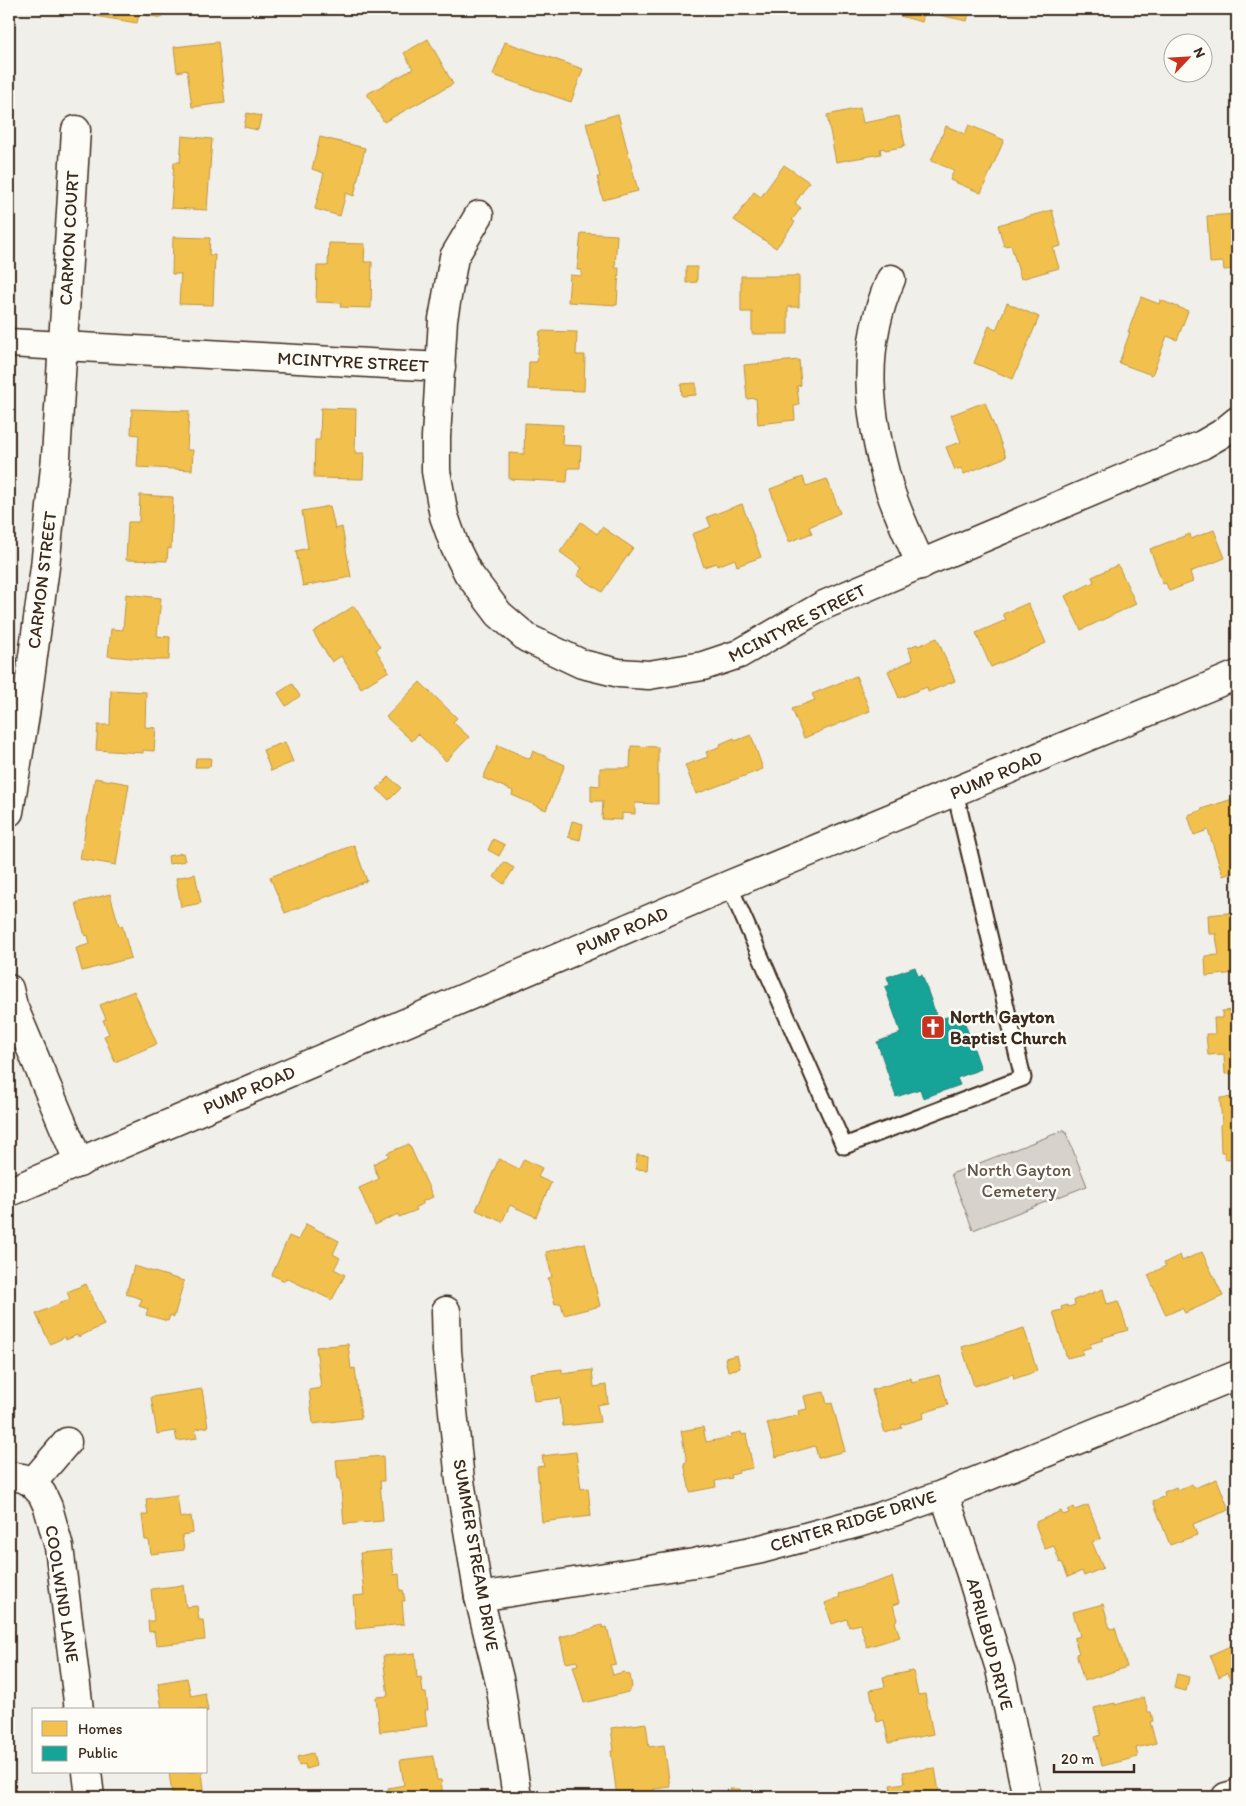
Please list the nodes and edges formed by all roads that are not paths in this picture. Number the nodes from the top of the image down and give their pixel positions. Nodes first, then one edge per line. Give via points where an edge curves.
1 (76, 130) dead end
2 (479, 215) dead end
3 (891, 278) dead end
4 (9, 343) edge
5 (63, 347) junction
6 (440, 367) junction
7 (1237, 421) edge
8 (921, 565) junction
9 (1237, 675) edge
10 (17, 714) edge
11 (955, 792) junction
12 (9, 812) edge
13 (729, 885) junction
14 (9, 989) edge
15 (78, 1163) junction
16 (9, 1192) edge
17 (446, 1311) dead end
18 (1237, 1375) edge
19 (67, 1442) dead end
20 (20, 1479) edge
21 (944, 1494) junction
22 (479, 1597) junction
23 (79, 1708) edge
24 (86, 1774) edge
25 (1237, 1794) edge
26 (90, 1797) edge
27 (517, 1797) edge
28 (1028, 1797) edge
29 (1226, 1797) edge

1 - 5 street, CARMON COURT
2 - 6 street via 454,257 443,319
3 - 8 street via 874,332 870,368 871,411 890,488
4 - 5 street, MCINTYRE STREET
5 - 6 street, MCINTYRE STREET
5 - 10 street, CARMON STREET via 46,558
6 - 8 street, MCINTYRE STREET via 436,471 444,516 455,547 468,573 499,614 528,638 582,664 618,673 649,675 703,666 739,654 824,604
7 - 8 street, MCINTYRE STREET via 1202,445
9 - 11 street, PUMP ROAD
10 - 12 street, CARMON STREET
11 - 13 street, PUMP ROAD
11 - 13 lane via 1023,1078 844,1146
13 - 15 street, PUMP ROAD
14 - 15 street via 13,1006
15 - 16 street, PUMP ROAD
17 - 22 street, SUMMER STREAM DRIVE via 460,1481
18 - 21 street, CENTER RIDGE DRIVE
19 - 20 street
20 - 23 street, COOLWIND LANE via 42,1494 59,1546
21 - 22 street, CENTER RIDGE DRIVE via 876,1518 760,1549 694,1563
21 - 28 street, APRILBUD DRIVE via 1000,1669
22 - 27 street, SUMMER STREAM DRIVE via 500,1683
24 - 26 street
25 - 29 street

